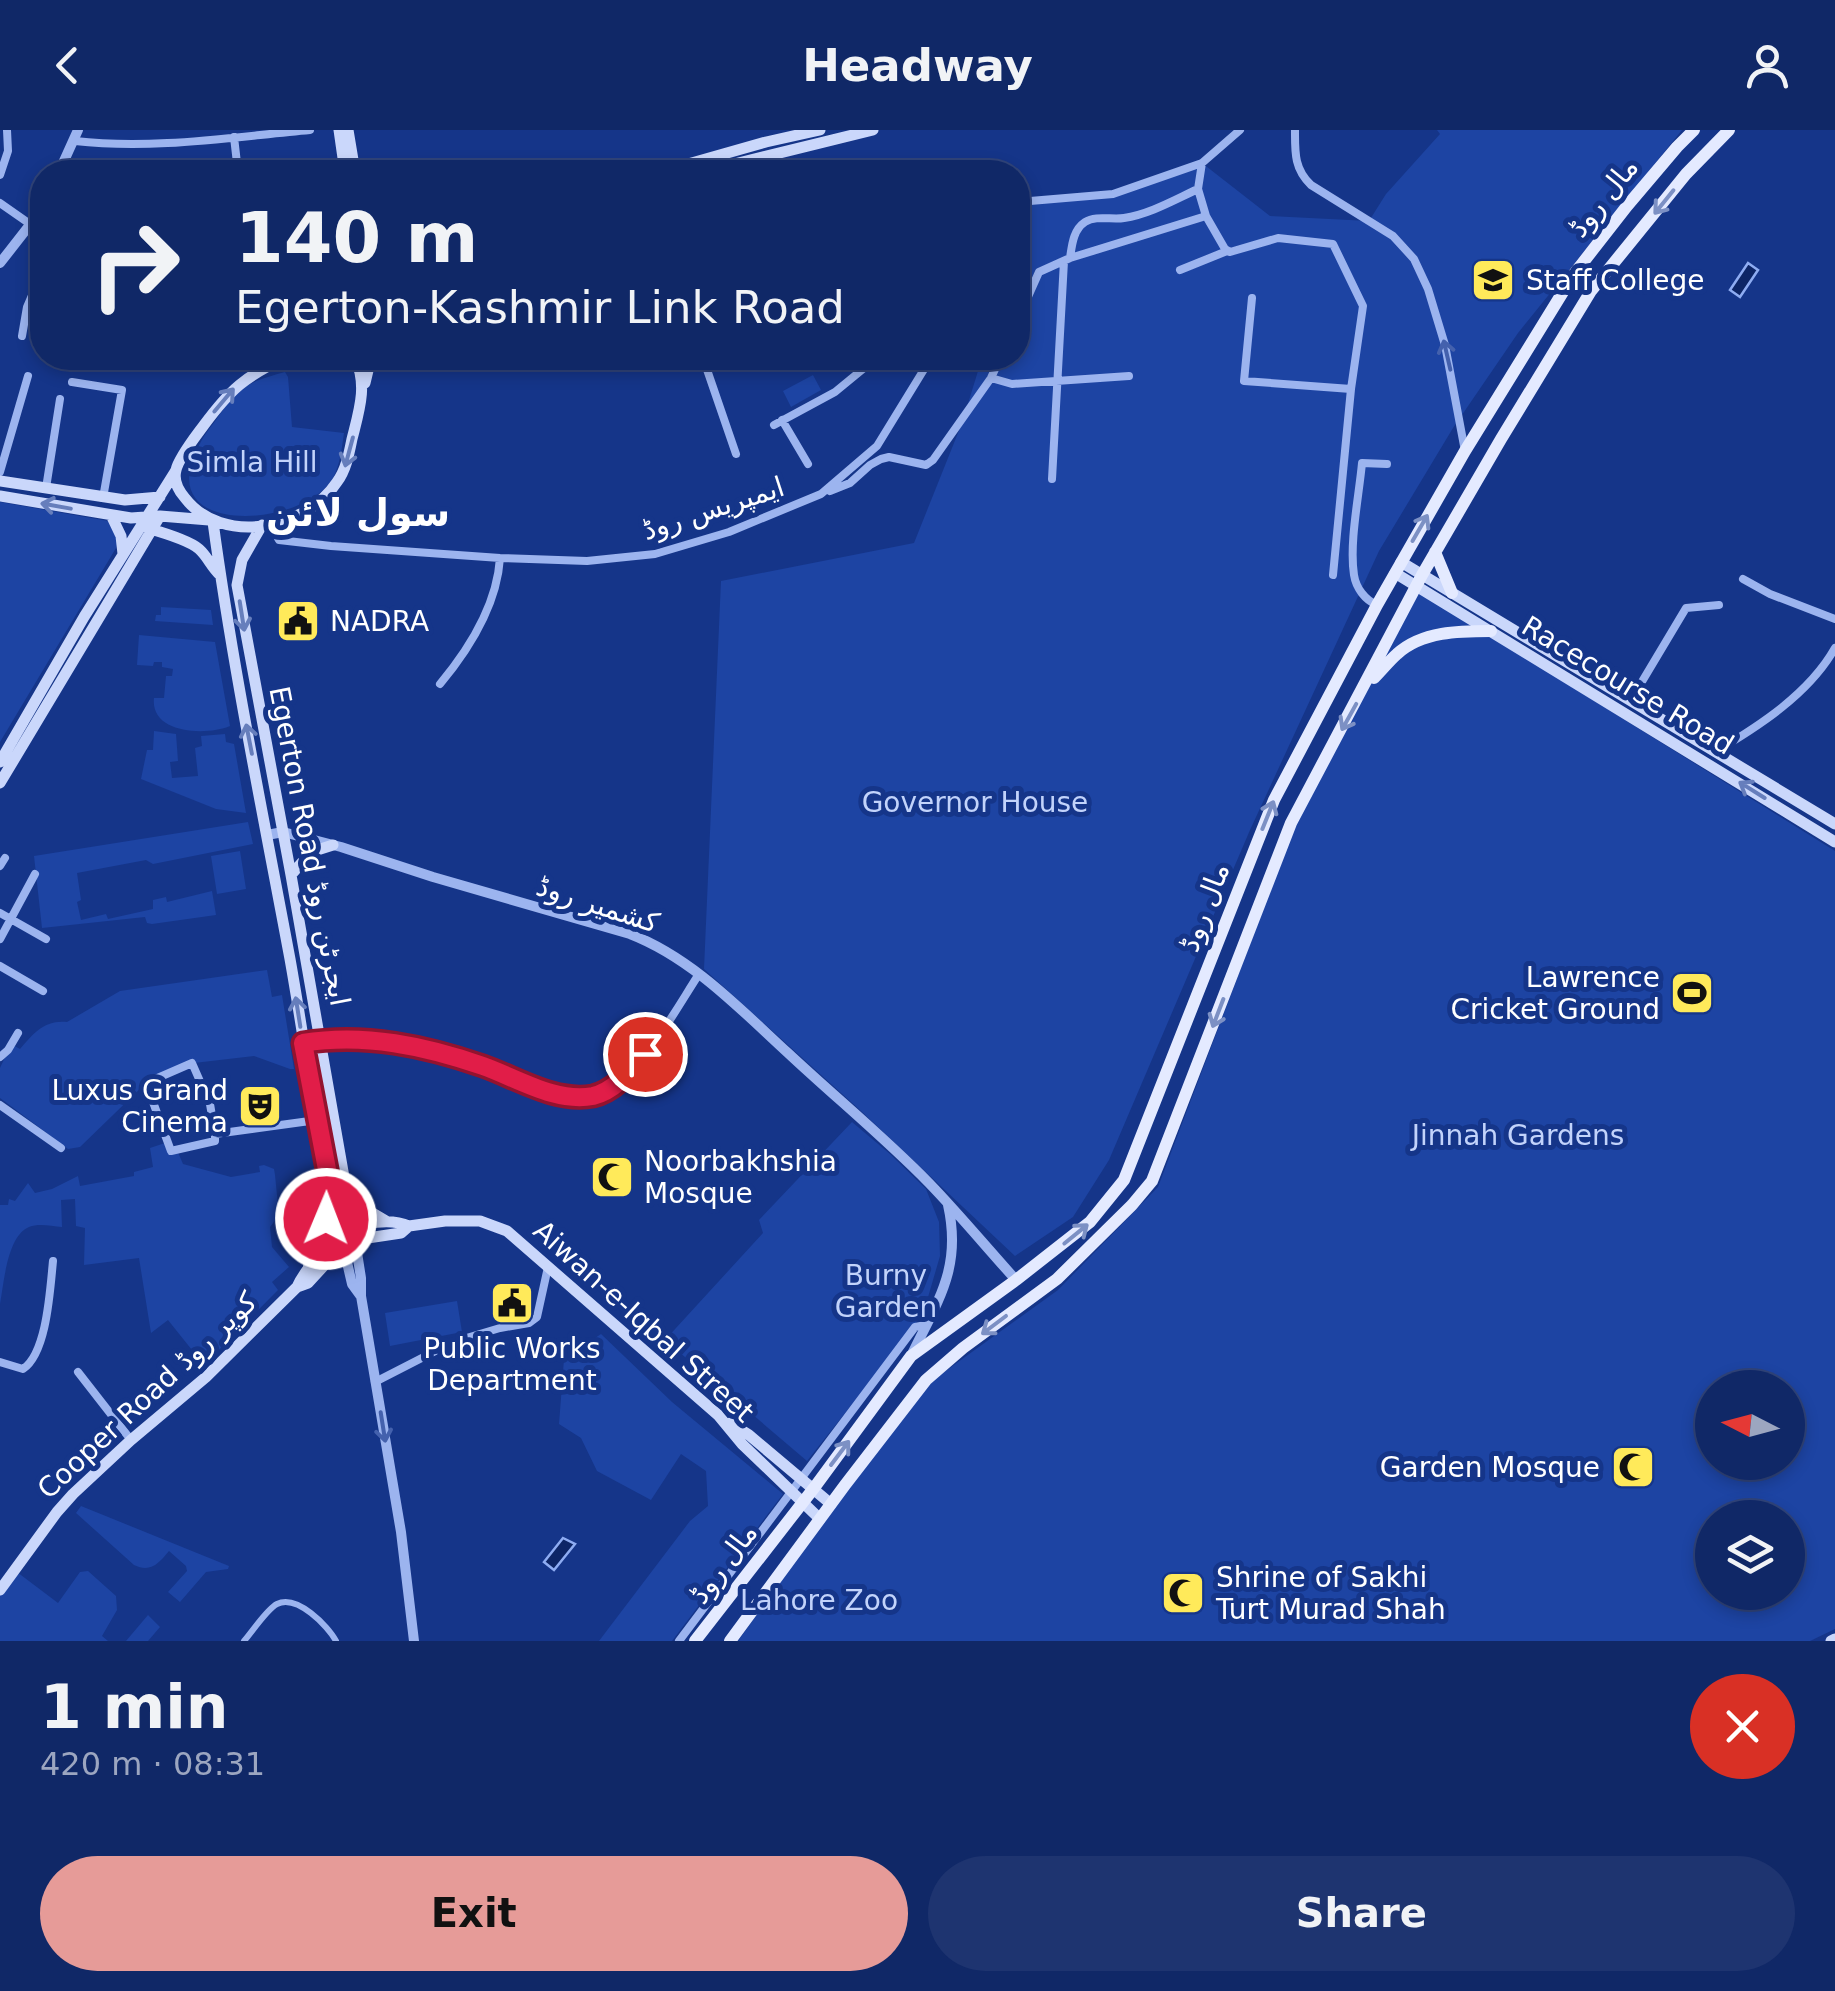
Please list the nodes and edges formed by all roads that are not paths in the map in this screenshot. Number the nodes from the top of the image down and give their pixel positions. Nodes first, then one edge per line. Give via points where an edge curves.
1 (7, 130) edge
2 (153, 130) edge
3 (310, 130) edge
4 (339, 130) edge
5 (348, 130) edge
6 (820, 130) edge
7 (873, 130) edge
8 (1240, 130) edge
9 (1295, 130) edge
10 (1694, 130) edge
11 (1729, 130) edge
12 (222, 134) edge
13 (77, 135) edge
14 (234, 136) junction
15 (765, 142) edge
16 (152, 144) junction
17 (65, 160) edge
18 (237, 160) edge
19 (343, 160) edge
20 (353, 160) edge
21 (702, 160) edge
22 (727, 160) edge
23 (1202, 164) junction
24 (0, 175) edge
25 (1198, 189) junction
26 (1030, 201) edge
27 (0, 203) edge
28 (1206, 216) junction
29 (30, 218) edge
30 (30, 228) edge
31 (1227, 251) junction
32 (1067, 259) junction
33 (0, 263) edge
34 (1180, 270) dead end
35 (1030, 292) edge
36 (1252, 298) dead end
37 (30, 302) edge
38 (22, 336) dead end
39 (260, 370) edge
40 (360, 370) edge
41 (369, 370) edge
42 (707, 370) edge
43 (861, 370) edge
44 (924, 370) edge
45 (995, 370) edge
46 (28, 376) dead end
47 (1129, 376) dead end
48 (991, 378) junction
49 (1056, 381) junction
50 (72, 382) dead end
51 (363, 389) junction
52 (1351, 389) junction
53 (60, 399) dead end
54 (1465, 451) junction
55 (736, 454) dead end
56 (808, 464) dead end
57 (1387, 464) dead end
58 (0, 472) edge
59 (175, 472) junction
60 (1052, 479) dead end
61 (0, 481) edge
62 (46, 488) junction
63 (821, 494) junction
64 (0, 496) edge
65 (160, 496) junction
66 (103, 498) junction
67 (111, 515) junction
68 (146, 521) junction
69 (211, 521) junction
70 (266, 525) junction
71 (172, 538) junction
72 (144, 541) junction
73 (1435, 552) junction
74 (123, 554) junction
75 (500, 558) junction
76 (1398, 568) junction
77 (220, 574) junction
78 (1334, 575) dead end
79 (1743, 579) dead end
80 (1419, 580) junction
81 (1452, 593) junction
82 (1377, 605) junction
83 (1719, 606) dead end
84 (1835, 619) edge
85 (1492, 631) junction
86 (1835, 648) edge
87 (440, 684) dead end
88 (1365, 686) junction
89 (1631, 700) junction
90 (1715, 752) junction
91 (7, 758) edge
92 (0, 783) edge
93 (1835, 824) edge
94 (282, 832) junction
95 (267, 835) junction
96 (1835, 842) edge
97 (333, 845) junction
98 (35, 874) dead end
99 (292, 875) junction
100 (0, 912) edge
101 (11, 919) junction
102 (0, 939) edge
103 (46, 939) dead end
104 (0, 966) edge
105 (698, 974) junction
106 (44, 991) dead end
107 (18, 1033) dead end
108 (320, 1040) junction
109 (303, 1043) junction
110 (0, 1058) edge
111 (0, 1105) edge
112 (317, 1120) junction
113 (216, 1134) junction
114 (61, 1148) dead end
115 (346, 1179) junction
116 (330, 1185) junction
117 (948, 1204) junction
118 (388, 1222) junction
119 (409, 1226) junction
120 (348, 1237) junction
121 (54, 1261) dead end
122 (548, 1266) junction
123 (308, 1270) junction
124 (1016, 1280) junction
125 (297, 1288) junction
126 (926, 1324) junction
127 (911, 1356) junction
128 (0, 1362) edge
129 (78, 1372) dead end
130 (376, 1382) junction
131 (718, 1415) junction
132 (131, 1440) junction
133 (802, 1478) junction
134 (814, 1488) junction
135 (791, 1490) junction
136 (802, 1501) junction
137 (831, 1504) junction
138 (820, 1519) junction
139 (0, 1590) edge
140 (244, 1641) edge
141 (336, 1641) edge
142 (414, 1641) edge
143 (678, 1641) edge
144 (695, 1641) edge
145 (730, 1641) edge

1 - 24 street
2 - 16 street
3 - 14 street
4 - 19 main road
5 - 20 main road
6 - 15 main road
7 - 15 main road
8 - 23 street
54 -> 9 street via 1445,345 1414,259 1393,236 1302,176
10 - 54 main road, مال روڈ via 1574,274
11 -> 73 main road, مال روڈ via 1591,291
12 - 14 street
12 - 16 street
13 - 16 street via 116,146
13 - 17 street
14 - 18 street
15 - 21 main road
15 - 22 main road
23 - 25 street
23 - 26 street via 1113,194
25 - 28 street
25 - 32 street via 1123,218 1086,222
27 - 29 street
28 - 31 street
28 - 32 street
30 - 33 street
31 - 34 street
31 - 52 street via 1278,238 1334,244 1363,306
32 - 35 street via 1039,272
32 - 49 street
36 - 52 street via 1244,380
37 - 38 street
59 -> 39 main road via 236,386
40 - 51 main road
41 - 51 main road
42 - 55 street
43 - 56 street via 778,422
44 - 63 street, ایمپریس روڈ via 878,446
45 - 48 street
46 - 58 street
47 - 49 street
48 - 49 street via 1012,384
48 - 63 street via 926,465 881,459 850,483
49 - 60 street
50 - 66 street via 122,390
51 -> 70 main road via 338,481 315,504
52 - 78 street
53 - 62 street
76 -> 54 main road, مال روڈ
57 - 82 street via 1362,463 1353,550 1354,578
59 - 65 main road
59 - 69 main road via 182,494
61 - 62 main road
62 - 66 main road
63 - 75 street, ایمپریس روڈ via 730,532 646,556
67 -> 64 main road
65 - 66 main road
65 - 68 main road
67 - 68 main road
67 - 74 main road
68 - 69 main road
68 - 71 main road
68 - 72 main road
68 - 74 main road
69 - 70 main road via 233,528
69 - 77 main road, Egerton Road ایجرٹن روڈ
70 - 75 street, ایمپریس روڈ via 279,540
70 -> 94 main road, Egerton Road ایجرٹن روڈ via 242,560 237,585
71 - 72 main road
71 - 77 main road via 200,550
72 - 91 main road
73 - 80 main road, مال روڈ
73 - 81 main road
74 - 91 main road
75 - 87 street via 490,605
76 - 80 main road, Racecourse Road
76 - 82 main road, مال روڈ
95 -> 77 main road, Egerton Road ایجرٹن روڈ
79 - 84 street
80 - 81 main road, Racecourse Road
80 - 85 main road, Racecourse Road
80 - 88 main road, مال روڈ
81 - 89 main road, Racecourse Road
124 -> 82 main road, مال روڈ via 1090,1222 1124,1180 1274,800
83 - 89 street via 1686,608
85 - 88 main road via 1441,633 1416,642
96 -> 85 main road, Racecourse Road
86 - 90 street via 1786,704
88 -> 137 main road, مال روڈ via 1291,823 1152,1181 1067,1271 926,1380
89 - 90 main road, Racecourse Road
90 - 93 main road, Racecourse Road
91 - 92 main road
94 - 95 street, کشمیر روڈ
94 - 97 street, کشمیر روڈ
94 - 99 main road, Egerton Road ایجرٹن روڈ
109 -> 95 main road, Egerton Road ایجرٹن روڈ
97 - 99 main road via 312,852
97 - 105 street, کشمیر روڈ via 630,934
98 - 101 street
99 - 108 main road, Egerton Road ایجرٹن روڈ
100 - 101 street
101 - 102 street
101 - 103 street
104 - 106 street
105 - 108 street via 645,1054 594,1096 560,1094 398,1042
105 - 117 street, کشمیر روڈ
107 - 110 street
108 - 109 street
108 - 115 main road, Egerton Road ایجرٹن روڈ
109 - 112 main road, Egerton Road ایجرٹن روڈ
111 - 114 street
112 - 113 street
112 - 116 main road, Egerton Road ایجرٹن روڈ
113 - 113 street via 215,1141 171,1151 146,1082 192,1063
115 - 118 main road via 364,1208
115 - 120 main road, Egerton Road ایجرٹن روڈ
116 - 120 main road, Egerton Road ایجرٹن روڈ
116 - 123 main road via 325,1226
117 - 124 street, کشمیر روڈ
117 - 126 street via 950,1264
118 - 119 main road, Aiwan-e-Iqbal Street
118 - 120 main road, Aiwan-e-Iqbal Street
119 - 120 main road, Aiwan-e-Iqbal Street via 401,1233
119 - 122 main road, Aiwan-e-Iqbal Street via 486,1222
120 - 123 main road, Cooper Road کوپر روڈ
120 - 125 main road, Cooper Road کوپر روڈ
120 - 130 street
121 - 128 street via 32,1363 22,1369
122 - 130 street via 529,1324 453,1342
122 - 131 main road, Aiwan-e-Iqbal Street
123 - 125 main road, Cooper Road کوپر روڈ
124 - 127 main road, مال روڈ
125 - 132 main road, Cooper Road کوپر روڈ
126 - 127 street
126 - 133 street via 915,1328
134 -> 127 main road, مال روڈ
129 - 132 street
130 -> 142 street
131 - 133 main road
131 - 135 main road, Aiwan-e-Iqbal Street
132 - 139 main road, Cooper Road کوپر روڈ via 56,1512
133 - 134 main road
133 - 135 street
134 - 136 main road, مال روڈ
134 - 137 main road
135 - 136 main road, Aiwan-e-Iqbal Street
135 - 143 street
136 - 138 main road, Aiwan-e-Iqbal Street
136 - 144 main road, مال روڈ
137 - 138 main road, مال روڈ
138 - 145 main road, مال روڈ
140 - 141 street via 284,1602 318,1618

